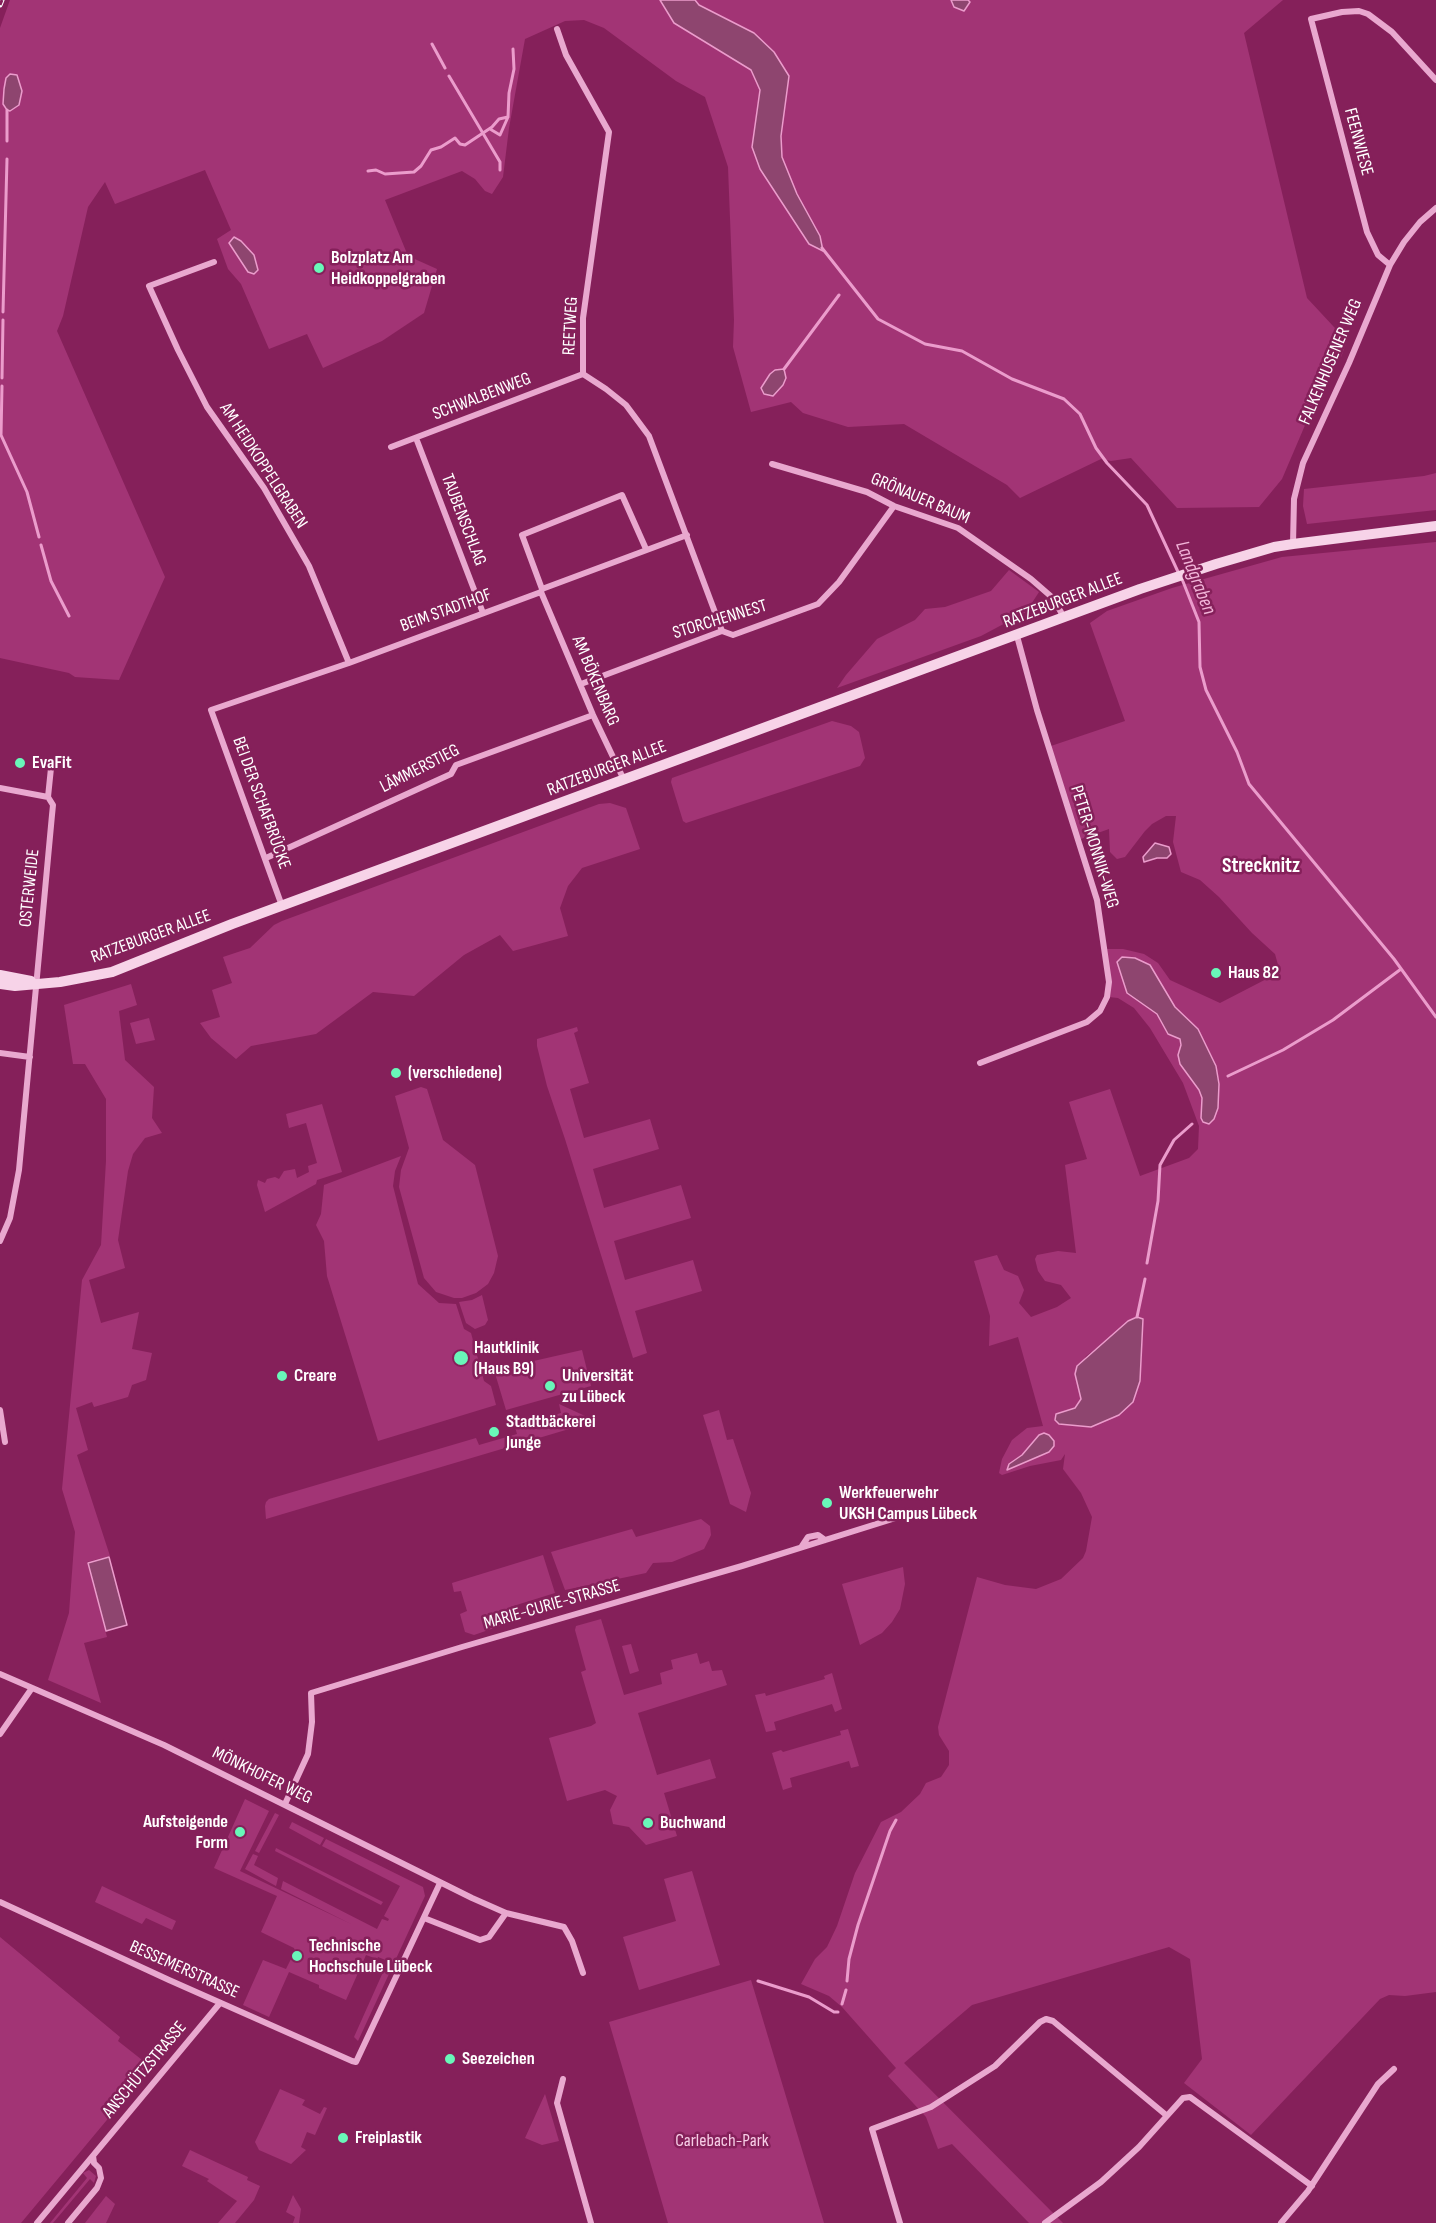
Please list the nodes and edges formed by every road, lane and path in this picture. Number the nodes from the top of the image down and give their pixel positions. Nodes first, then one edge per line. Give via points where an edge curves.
1 (557, 29) dead end
2 (1436, 80) edge
3 (1436, 208) edge
4 (214, 262) dead end
5 (1390, 265) junction
6 (583, 374) junction
7 (416, 438) junction
8 (391, 447) dead end
9 (772, 464) dead end
10 (894, 506) junction
11 (1436, 526) edge
12 (687, 535) junction
13 (1293, 544) junction
14 (646, 549) junction
15 (542, 591) junction
16 (483, 613) junction
17 (1065, 618) junction
18 (722, 631) junction
19 (1017, 636) junction
20 (349, 663) junction
21 (581, 684) junction
22 (211, 710) joint
23 (592, 715) junction
24 (51, 768) dead end
25 (624, 780) junction
26 (0, 788) edge
27 (48, 797) junction
28 (266, 858) junction
29 (282, 907) junction
30 (0, 975) edge
31 (37, 983) junction
32 (0, 984) edge
33 (0, 1053) edge
34 (30, 1057) junction
35 (981, 1063) dead end
36 (0, 1241) edge
37 (0, 1410) edge
38 (5, 1442) dead end
39 (918, 1511) dead end
40 (0, 1674) edge
41 (32, 1688) junction
42 (0, 1734) edge
43 (285, 1804) junction
44 (440, 1883) junction
45 (0, 1902) edge
46 (506, 1913) junction
47 (424, 1917) junction
48 (583, 1973) dead end
49 (220, 2003) junction
50 (1394, 2069) dead end
51 (563, 2079) dead end
52 (1166, 2115) junction
53 (93, 2156) junction
54 (1312, 2186) junction
55 (37, 2223) edge
56 (68, 2223) edge
57 (591, 2223) edge
58 (900, 2223) edge
59 (1045, 2223) edge
60 (1281, 2223) edge

1 - 6 street, REETWEG via 566,55 609,132 583,318
2 - 5 street, FEENWIESE via 1392,32 1368,14 1342,12 1311,19 1367,232 1378,255
3 - 5 street, FALKENHUSENER WEG via 1404,242
4 - 20 street, AM HEIDKOPPELGRABEN via 149,286 207,407 264,488 309,566
5 - 13 street, FALKENHUSENER WEG via 1303,464 1294,500
6 - 7 street, SCHWALBENWEG
6 - 12 street, REETWEG via 626,405 649,436
7 - 8 street, SCHWALBENWEG
7 - 16 street, TAUBENSCHLAG
9 - 10 street, GRÖNAUER BAUM via 867,492
10 - 17 street, GRÖNAUER BAUM via 958,528 986,546 1054,599
10 - 18 street, STORCHENNEST via 839,582 818,604 733,635
11 - 13 main road, RATZEBURGER ALLEE
12 - 14 street, BEIM STADTHOF
12 - 18 street, REETWEG
13 - 17 main road, RATZEBURGER ALLEE via 1167,580
14 - 15 street, BEIM STADTHOF
14 - 15 street, AM BÖKENBARG via 622,495 522,535
15 - 16 street, BEIM STADTHOF
15 - 21 street, AM BÖKENBARG
16 - 20 street, BEIM STADTHOF
17 - 19 main road, RATZEBURGER ALLEE
18 - 21 street, STORCHENNEST
19 - 25 main road, RATZEBURGER ALLEE
19 - 35 street, PETER-MONNIK-WEG via 1097,900 1109,982 1100,1011 1087,1022
20 - 22 street, BEIM STADTHOF
21 - 23 street, AM BÖKENBARG
22 - 28 street, BEI DER SCHAFBRÜCKE
23 - 25 street, AM BÖKENBARG
23 - 28 street, LÄMMERSTIEG via 456,765 451,774
24 - 27 street, OSTERWEIDE
25 - 29 main road, RATZEBURGER ALLEE
26 - 27 street
27 - 31 street, OSTERWEIDE via 53,805
28 - 29 street, BEI DER SCHAFBRÜCKE
29 - 31 main road, RATZEBURGER ALLEE via 112,972
30 - 31 main road, RATZEBURGER ALLEE
31 - 32 main road, RATZEBURGER ALLEE
31 - 34 street, OSTERWEIDE
33 - 34 street
34 - 36 street, OSTERWEIDE via 19,1170 10,1218
37 - 38 street
39 - 43 street, MARIE-CURIE-STRASSE via 311,1693 308,1754
40 - 41 street, MÖNKHOFER WEG
41 - 42 street
41 - 43 street, MÖNKHOFER WEG via 164,1745
43 - 44 street, MÖNKHOFER WEG
44 - 46 street, MÖNKHOFER WEG
44 - 47 street
45 - 49 street, BESSEMERSTRASSE
46 - 47 street via 489,1937 480,1940
46 - 48 street, MÖNKHOFER WEG via 564,1928
47 - 49 street, BESSEMERSTRASSE via 357,2062
49 - 53 street, ANSCHÜTZSTRASSE
50 - 54 street via 1378,2084
51 - 57 street via 557,2103
52 - 54 street via 1183,2098 1190,2097
52 - 58 street via 1046,2019 995,2066 931,2108 872,2129
52 - 59 street via 1101,2182
53 - 55 street, ANSCHÜTZSTRASSE
53 - 56 street via 101,2178
54 - 60 street

